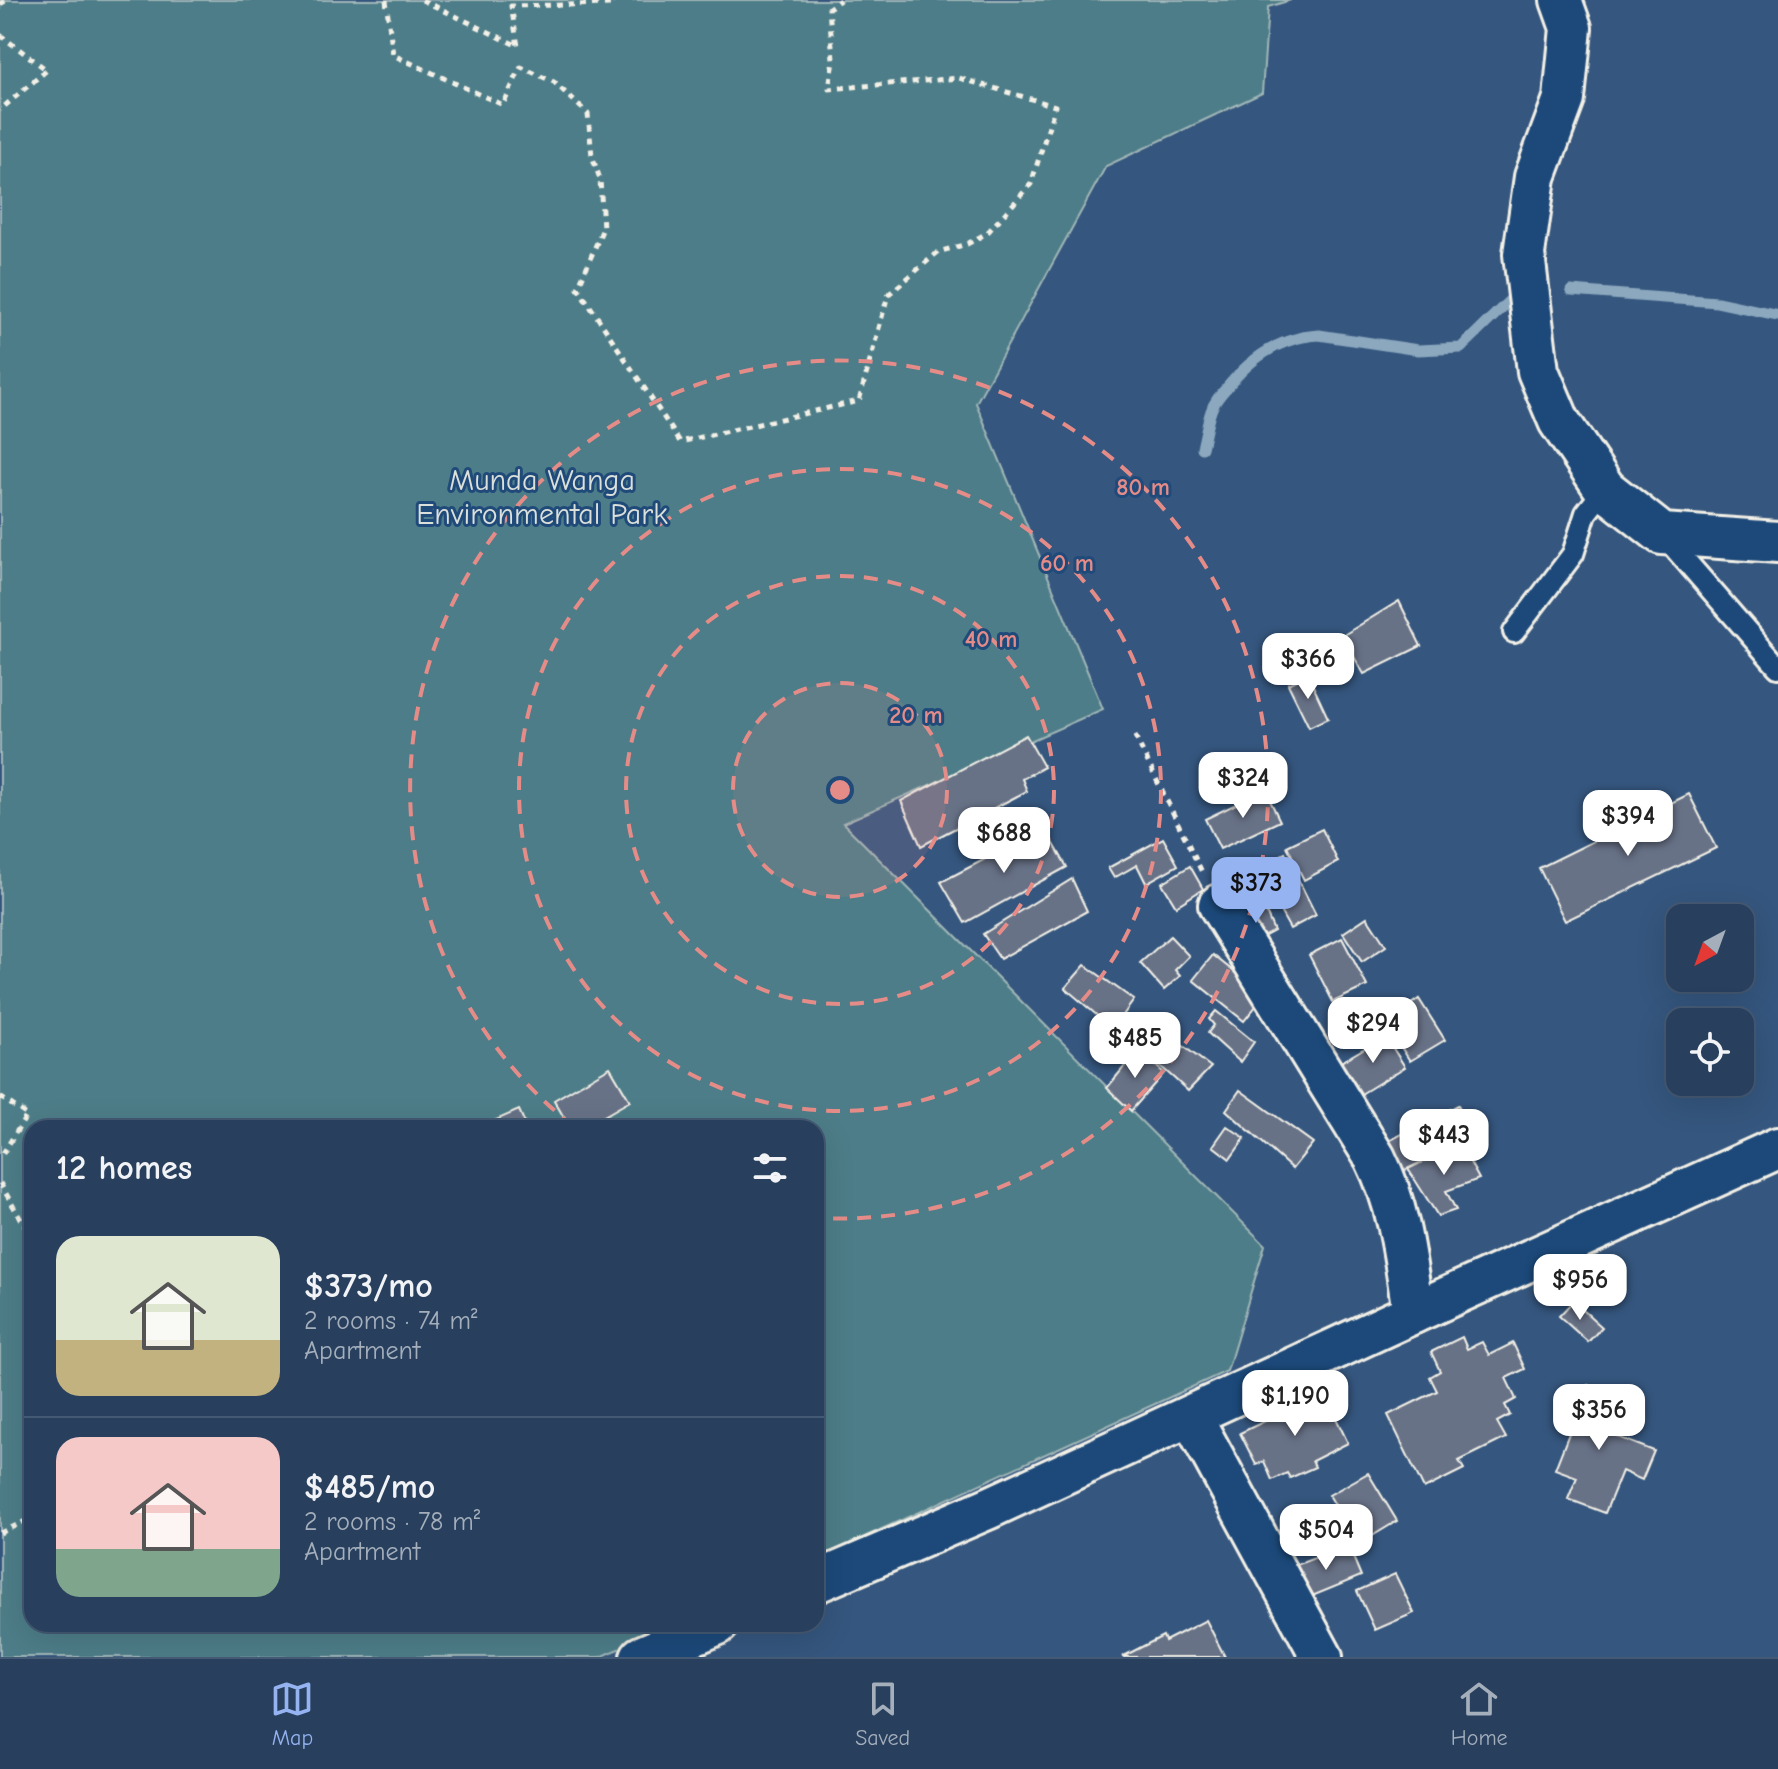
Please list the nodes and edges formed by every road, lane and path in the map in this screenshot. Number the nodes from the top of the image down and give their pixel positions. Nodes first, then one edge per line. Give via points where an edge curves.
1 (7, 0) edge
2 (386, 0) edge
3 (422, 0) edge
4 (614, 0) edge
5 (840, 0) edge
6 (1561, 0) edge
7 (0, 4) edge
8 (0, 35) edge
9 (0, 110) edge
10 (1605, 489) junction
11 (1662, 534) junction
12 (1778, 542) edge
13 (1514, 632) dead end
14 (1778, 667) edge
15 (1135, 736) dead end
16 (1219, 905) joint
17 (0, 1097) edge
18 (1778, 1148) edge
19 (0, 1158) edge
20 (0, 1183) edge
21 (24, 1225) edge
22 (1413, 1313) junction
23 (1191, 1416) junction
24 (24, 1522) edge
25 (0, 1533) edge
26 (824, 1579) edge
27 (699, 1632) edge
28 (641, 1657) edge
29 (1322, 1657) edge

1 - 7 path
2 - 5 path via 393,55 503,105 521,67 554,82 588,114 603,228 578,288 680,442 859,401 888,295 938,252 987,233 1031,184 1055,106 959,78 829,89 829,8
3 - 4 path via 518,46 511,6 615,4
6 - 10 street via 1571,28 1564,99 1535,177 1524,254 1538,371 1559,421
8 - 9 path via 47,70
10 - 11 street
10 - 13 lane via 1586,513 1573,554
11 - 12 street
11 - 14 lane
15 - 16 path
16 - 22 street via 1390,1187
17 - 19 path via 27,1115
18 - 22 street
20 - 21 path
22 - 23 street
23 - 26 street
23 - 29 street
24 - 25 path
27 - 28 street

